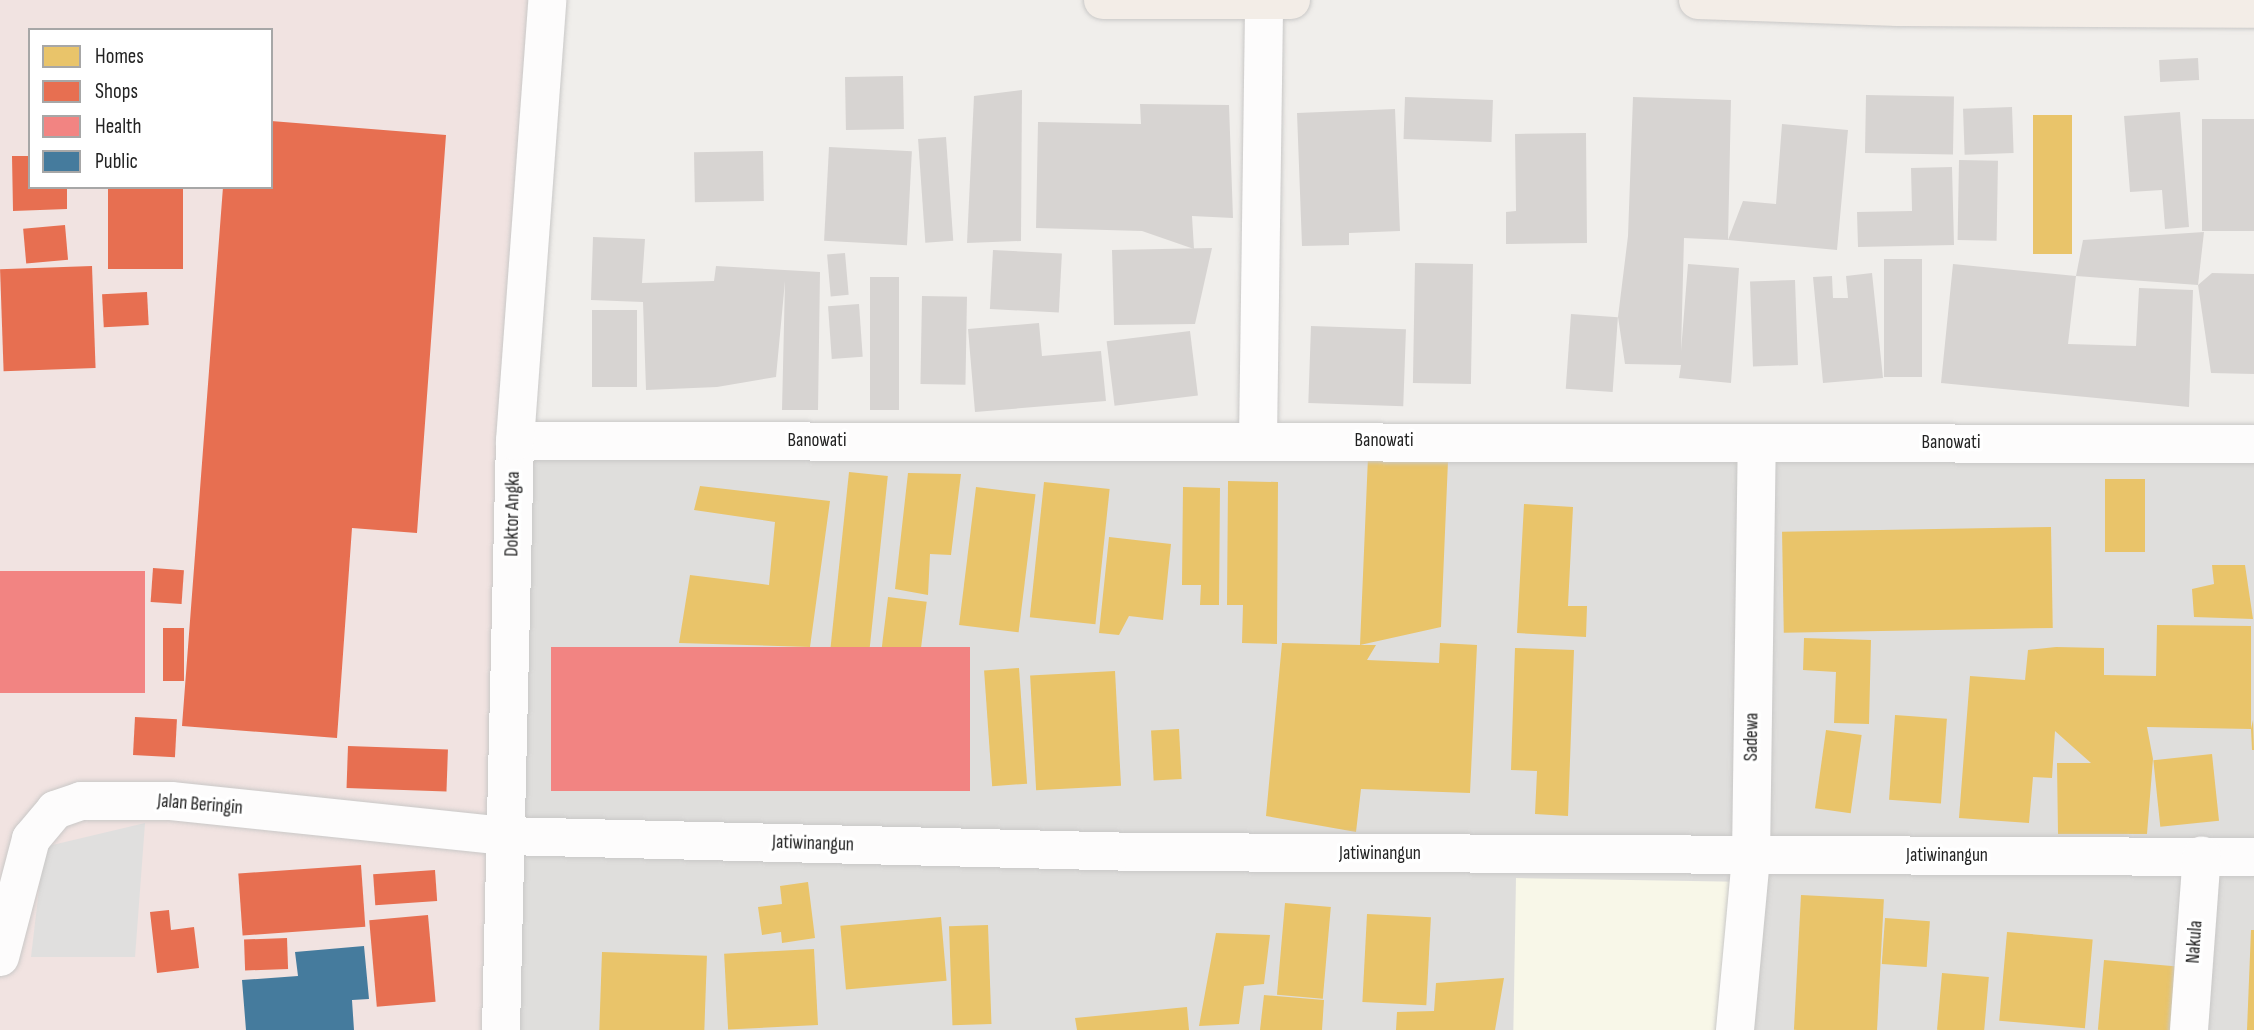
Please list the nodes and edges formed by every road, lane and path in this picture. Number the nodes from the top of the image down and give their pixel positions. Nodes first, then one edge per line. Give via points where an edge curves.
1 (547, 0) edge
2 (1103, 0) edge
3 (1158, 0) edge
4 (1290, 0) edge
5 (1698, 0) edge
6 (1265, 1) edge
7 (1898, 4) edge
8 (2247, 6) edge
9 (1258, 440) junction
10 (515, 441) junction
11 (1757, 443) junction
12 (2254, 444) edge
13 (506, 836) junction
14 (2202, 855) junction
15 (1751, 857) junction
16 (2254, 857) edge
17 (0, 957) edge
18 (501, 1030) edge
19 (1735, 1030) edge
20 (2189, 1030) edge

1 - 10 street, Doktor Angka
2 - 3 main road
3 - 6 main road
4 - 6 main road
5 - 7 main road
6 - 9 street
7 - 8 main road
9 - 10 street, Banowati
9 - 11 street, Banowati
10 - 13 street, Doktor Angka
11 - 12 street, Banowati
11 - 15 street, Sadewa
13 - 15 street, Jatiwinangun via 1137,852
13 - 17 street, Jalan Beringin via 171,801 81,801 55,810 31,839
13 - 18 street, Doktor Angka
14 - 15 street, Jatiwinangun
14 - 16 street, Jatiwinangun
14 - 20 street, Nakula
15 - 19 street, Sadewa

